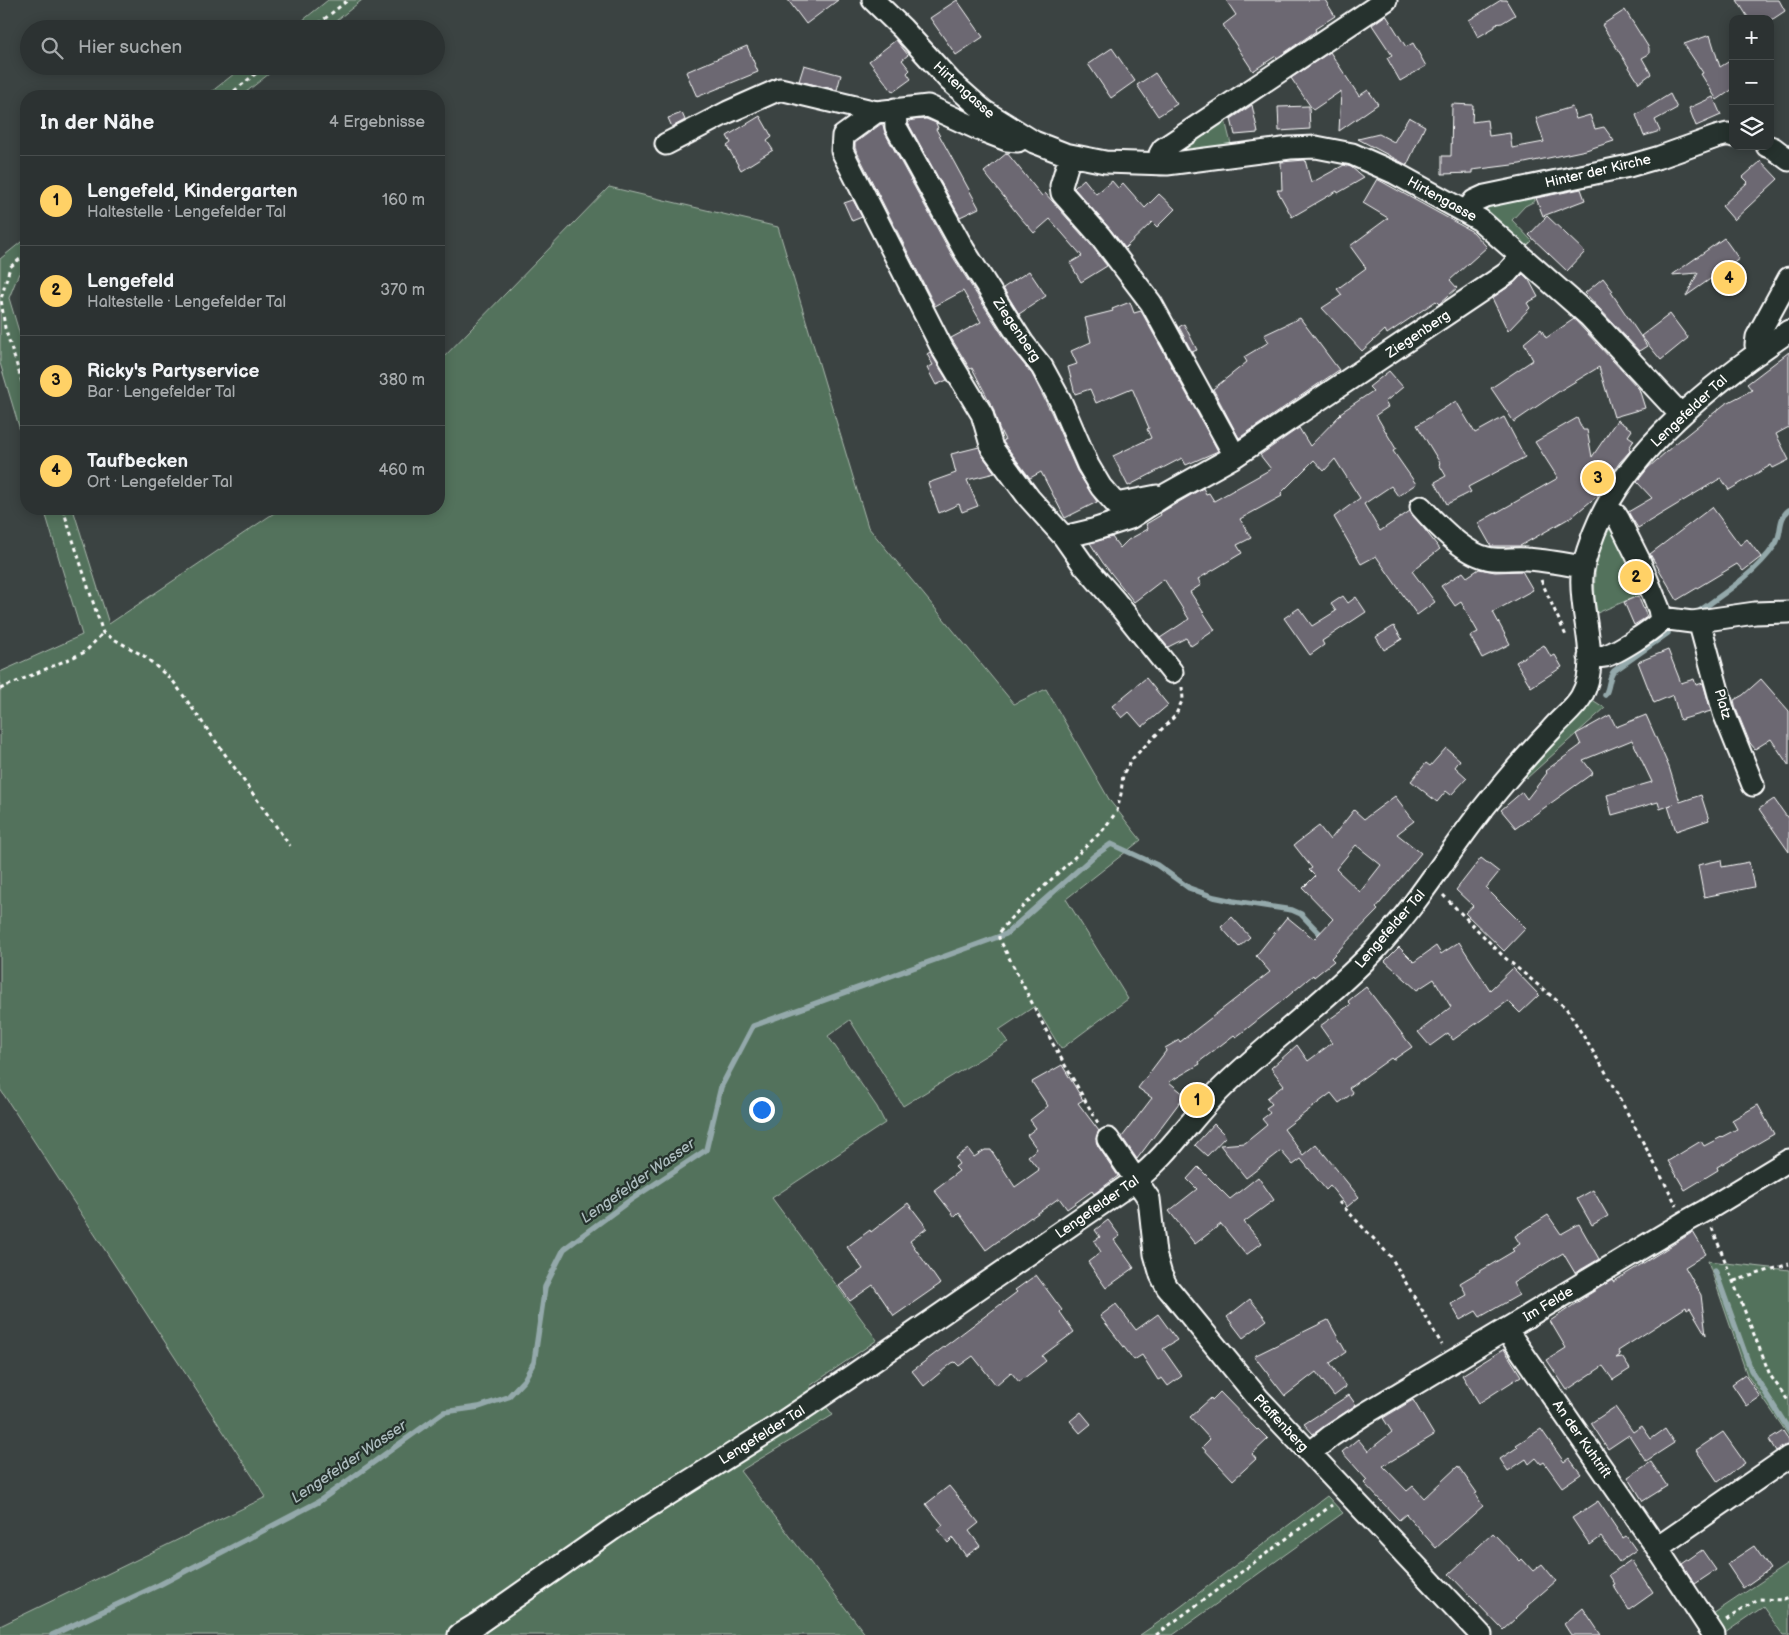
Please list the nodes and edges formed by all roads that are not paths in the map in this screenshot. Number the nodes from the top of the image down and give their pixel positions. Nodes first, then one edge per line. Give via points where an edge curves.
1 (873, 0) edge
2 (1386, 0) edge
3 (886, 111) junction
4 (1729, 134) edge
5 (1034, 142) junction
6 (666, 144) dead end
7 (1774, 149) edge
8 (1070, 156) junction
9 (1789, 160) edge
10 (1160, 164) junction
11 (1467, 211) junction
12 (1522, 257) junction
13 (1789, 278) edge
14 (1789, 331) edge
15 (1758, 353) junction
16 (1681, 415) junction
17 (1235, 456) junction
18 (1167, 494) junction
19 (1421, 507) dead end
20 (1606, 508) junction
21 (1064, 536) junction
22 (1583, 567) junction
23 (1789, 612) edge
24 (1661, 618) junction
25 (1700, 621) junction
26 (1589, 657) junction
27 (1172, 672) road end
28 (1753, 785) dead end
29 (1108, 1139) road end
30 (1789, 1160) edge
31 (1136, 1180) junction
32 (1506, 1329) junction
33 (1310, 1453) junction
34 (1789, 1457) edge
35 (1657, 1548) junction
36 (1712, 1632) edge
37 (459, 1635) edge
38 (1481, 1635) edge

1 - 5 street, Hirtengasse via 968,98
2 - 10 street via 1163,149
3 - 5 street via 928,106 1007,140
3 - 6 street via 780,89
3 - 18 street, Ziegenberg via 964,250 1042,367 1101,487 1116,504
3 - 21 street via 843,136 842,151 942,348 982,414 992,448 1029,498
4 - 11 street, Hinter der Kirche via 1629,166 1485,196 1474,201
5 - 8 street, Hirtengasse
7 - 9 street
8 - 10 street, Hirtengasse via 1105,162
8 - 17 street via 1061,185 1062,193 1151,303
10 - 11 street, Hirtengasse via 1320,147 1360,158
11 - 12 street, Hirtengasse
12 - 16 street, Hirtengasse via 1588,316
12 - 17 street, Ziegenberg via 1497,280
13 - 15 street via 1757,338
14 - 15 street, Lengefelder Tal
15 - 16 street, Lengefelder Tal
16 - 20 street, Lengefelder Tal via 1640,459
17 - 18 street, Ziegenberg
18 - 21 street, Ziegenberg via 1130,518
19 - 22 street via 1435,524 1474,553 1491,559 1532,560
20 - 22 street, Lengefelder Tal
20 - 24 street via 1617,516 1625,530
21 - 27 street via 1083,564
22 - 26 street, Lengefelder Tal
23 - 25 street
24 - 25 street
24 - 26 street via 1652,628 1612,653
25 - 28 street, Platz via 1724,714
26 - 31 street, Lengefelder Tal via 1588,679 1580,700 1485,806 1384,940 1219,1091 1159,1160
29 - 31 street, Pfaffenberg
30 - 32 street, Im Felde
31 - 33 street, Pfaffenberg via 1150,1203 1154,1249 1164,1282 1252,1391
31 - 37 street, Lengefelder Tal via 853,1376 613,1529
32 - 33 street, Im Felde via 1344,1427
32 - 35 street, An der Kuhtrift
33 - 38 street, Pfaffenberg
34 - 35 street
35 - 36 street, An der Kuhtrift

